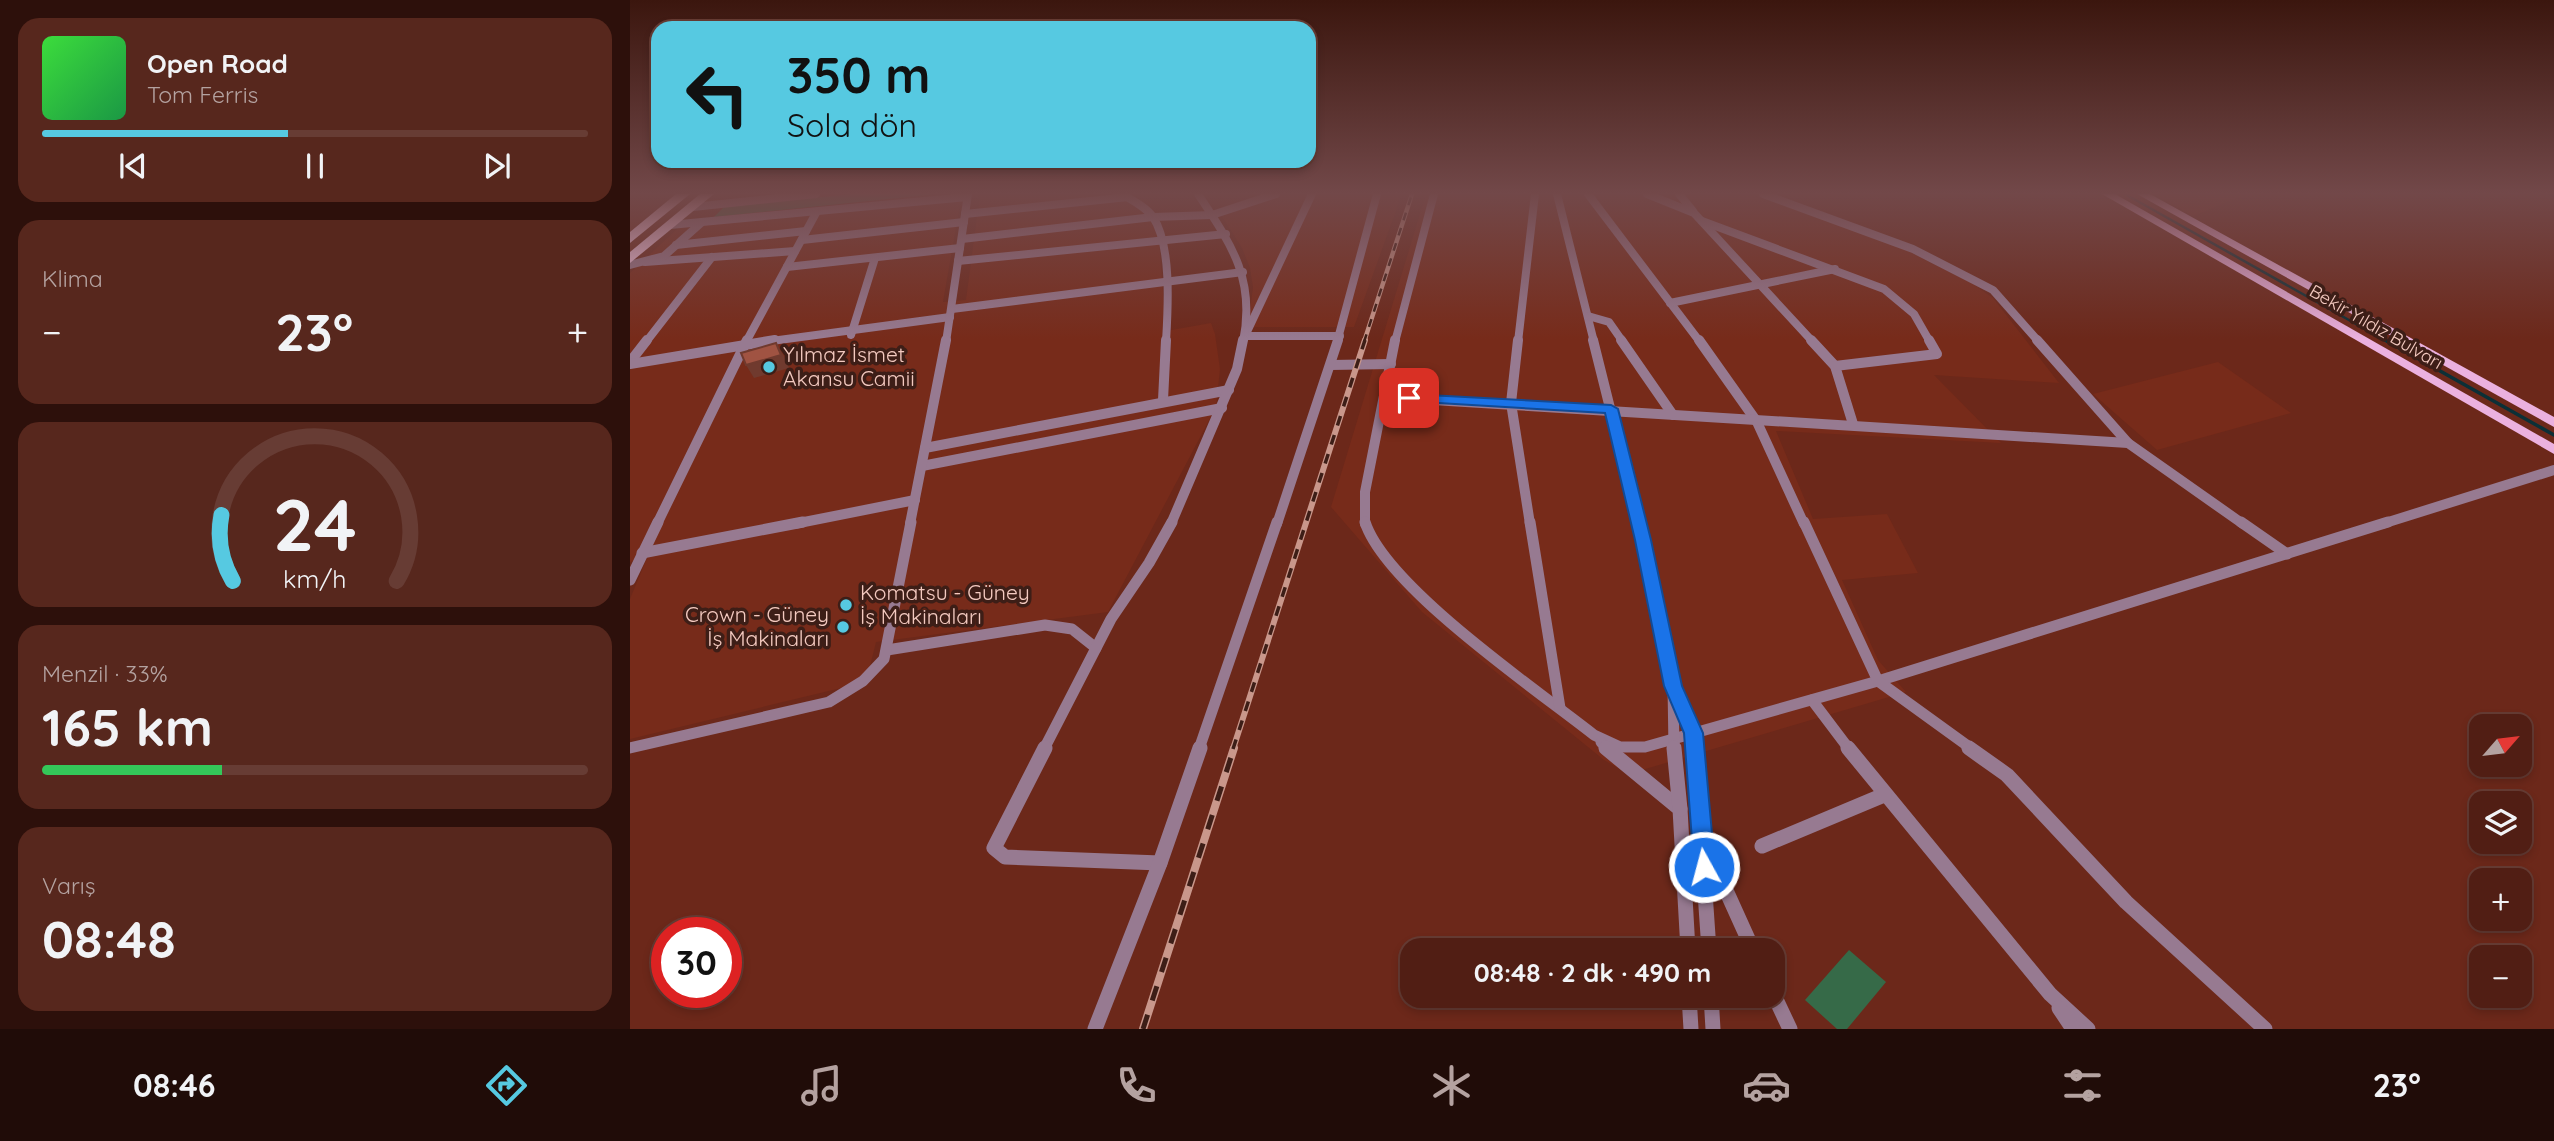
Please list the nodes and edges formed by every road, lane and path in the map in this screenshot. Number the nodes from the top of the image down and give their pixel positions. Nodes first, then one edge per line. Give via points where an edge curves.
1 (650, 242) edge
2 (679, 242) edge
3 (714, 242) edge
4 (800, 242) edge
5 (969, 242) edge
6 (1141, 242) edge
7 (1161, 242) edge
8 (1230, 242) edge
9 (1289, 242) edge
10 (1364, 242) edge
11 (1420, 242) edge
12 (1529, 242) edge
13 (1569, 242) edge
14 (1624, 242) edge
15 (1721, 242) edge
16 (1761, 242) edge
17 (1896, 242) edge
18 (2191, 242) edge
19 (2228, 242) edge
20 (961, 243) junction
21 (676, 245) junction
22 (796, 251) junction
23 (712, 257) junction
24 (875, 258) junction
25 (630, 259) edge
26 (958, 261) junction
27 (645, 262) junction
28 (630, 265) edge
29 (787, 267) junction
30 (1836, 269) junction
31 (1243, 272) junction
32 (1164, 282) junction
33 (1761, 285) junction
34 (1670, 303) junction
35 (1588, 316) junction
36 (950, 317) junction
37 (852, 333) junction
38 (1245, 336) junction
39 (1340, 336) junction
40 (743, 348) junction
41 (630, 363) edge
42 (1391, 364) junction
43 (1331, 365) junction
44 (1835, 366) junction
45 (630, 371) edge
46 (1229, 390) junction
47 (1384, 397) junction
48 (1163, 400) junction
49 (1511, 403) junction
50 (1222, 408) junction
51 (1611, 409) junction
52 (1673, 415) junction
53 (1757, 422) junction
54 (2554, 423) edge
55 (1853, 424) junction
56 (2128, 443) junction
57 (925, 448) junction
58 (2554, 450) edge
59 (922, 466) junction
60 (2554, 470) edge
61 (915, 500) junction
62 (642, 553) junction
63 (2287, 554) junction
64 (630, 580) edge
65 (1096, 648) junction
66 (887, 650) junction
67 (1878, 681) junction
68 (1673, 686) junction
69 (1812, 700) junction
70 (1560, 708) junction
71 (1694, 733) junction
72 (1594, 735) junction
73 (1673, 740) junction
74 (630, 748) edge
75 (1884, 795) junction
76 (1680, 809) junction
77 (1762, 846) dead end
78 (1160, 863) junction
79 (1704, 867) junction
80 (1687, 938) edge
81 (1708, 938) edge
82 (1748, 938) edge
83 (2050, 994) junction
84 (1690, 1008) edge
85 (1712, 1008) edge
86 (1780, 1008) edge
87 (1095, 1029) edge
88 (1691, 1029) edge
89 (1713, 1029) edge
90 (1790, 1029) edge
91 (2073, 1029) edge
92 (2088, 1029) edge
93 (2265, 1029) edge

1 - 25 highway
2 - 21 street
3 - 21 street
4 - 22 street
5 - 20 street
6 - 26 street
7 - 32 street
8 - 31 street
9 - 38 street
10 - 39 street
11 - 42 street
12 - 49 street
13 - 35 street
14 - 34 street
15 - 33 street
16 - 30 street
17 - 56 street via 1993,290
18 - 58 main road, Bekir Yıldız Bulvarı
19 - 54 main road, Bekir Yıldız Bulvarı
20 - 24 street
20 - 26 street
21 - 27 street via 664,256
22 - 23 street
22 - 29 street
23 - 27 street
23 - 41 street
24 - 29 street
24 - 37 street
26 - 36 street
27 - 28 street
29 - 40 street
30 - 33 street
30 - 44 street via 1884,289 1914,314 1937,354
31 - 32 street
31 - 38 street via 1248,307
32 - 36 street
32 - 48 street via 1169,329
33 - 34 street
33 - 44 street
34 - 53 street
35 - 51 street
35 - 52 street via 1609,322
36 - 37 street
36 - 57 street
37 - 40 street
38 - 39 street
38 - 46 street
39 - 43 street
40 - 41 street
40 - 45 street
40 - 62 street
42 - 43 street
42 - 47 street
43 - 78 street
44 - 55 street
46 - 48 street
46 - 50 street
47 - 49 street
47 - 70 street via 1364,502 1365,523 1373,542 1440,613
48 - 57 street
49 - 51 street
49 - 70 street
50 - 59 street
50 - 65 street via 1179,509
51 - 52 street
51 - 68 street
52 - 53 street
53 - 55 street
53 - 67 street
55 - 56 street
56 - 63 street
57 - 59 street
59 - 61 street
60 - 63 street
61 - 62 street
61 - 66 street
62 - 64 street
63 - 67 street
65 - 66 street via 1072,629 1045,625
65 - 78 street via 994,848 1005,857
66 - 74 street via 872,674 829,702
67 - 69 street
67 - 93 street via 2007,775 2126,902
68 - 71 street
68 - 73 street
69 - 71 street
69 - 75 street
70 - 72 street
71 - 73 street
71 - 79 street
72 - 73 street via 1629,748
72 - 76 street via 1620,762
73 - 76 street
75 - 77 street
75 - 83 street
76 - 80 street
78 - 87 street
79 - 81 street
79 - 82 street via 1720,877
83 - 91 street
83 - 92 street
84 - 88 street
85 - 89 street
86 - 90 street

